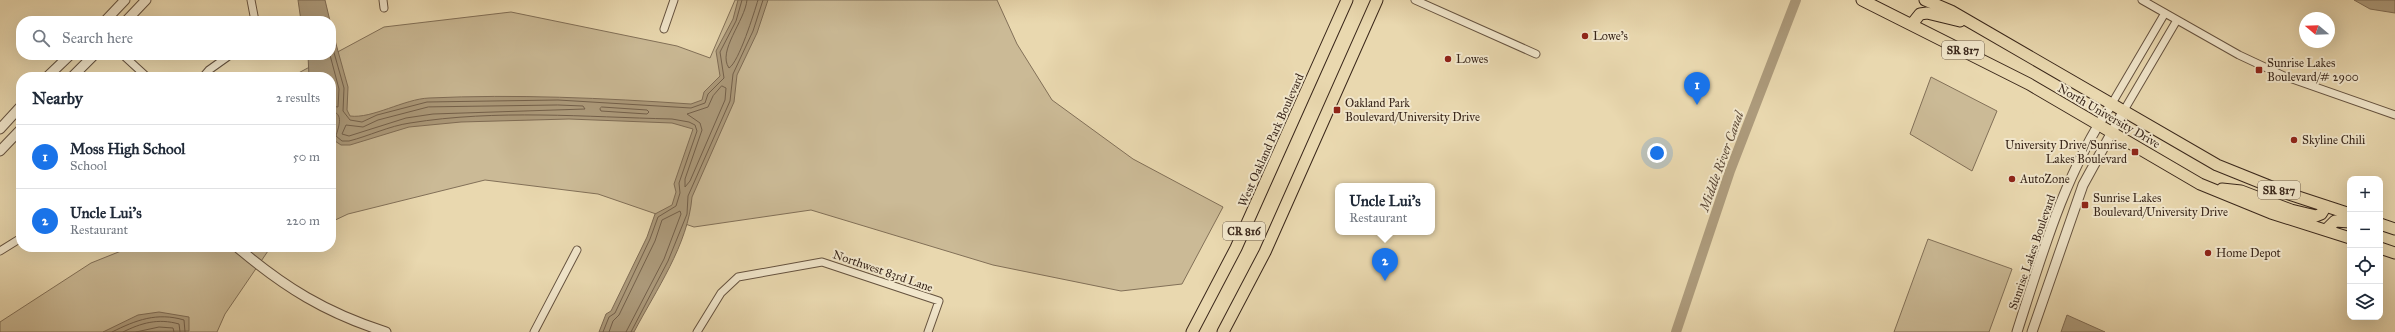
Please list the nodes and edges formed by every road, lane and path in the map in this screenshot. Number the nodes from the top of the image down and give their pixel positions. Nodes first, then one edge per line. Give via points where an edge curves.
1 (125, 0) edge
2 (146, 0) edge
3 (251, 0) edge
4 (383, 0) edge
5 (674, 0) edge
6 (1347, 0) edge
7 (1377, 0) edge
8 (1415, 0) edge
9 (1862, 0) edge
10 (2142, 0) edge
11 (1930, 1) edge
12 (384, 8) dead end
13 (2165, 13) junction
14 (110, 16) edge
15 (131, 16) edge
16 (254, 16) edge
17 (2177, 20) junction
18 (1912, 24) junction
19 (1972, 24) junction
20 (664, 29) dead end
21 (1536, 54) dead end
22 (65, 60) edge
23 (89, 60) edge
24 (129, 60) edge
25 (223, 60) edge
26 (54, 72) edge
27 (77, 72) edge
28 (142, 72) edge
29 (207, 72) edge
30 (2111, 105) junction
31 (16, 111) edge
32 (2123, 112) junction
33 (2395, 115) edge
34 (2097, 125) junction
35 (0, 129) edge
36 (2110, 133) junction
37 (16, 134) edge
38 (0, 151) edge
39 (2212, 188) junction
40 (2326, 206) junction
41 (2347, 213) edge
42 (2347, 222) edge
43 (2383, 225) edge
44 (2395, 229) edge
45 (2326, 230) junction
46 (2383, 232) edge
47 (2395, 236) edge
48 (2347, 237) edge
49 (16, 241) edge
50 (2383, 249) edge
51 (577, 250) dead end
52 (0, 251) edge
53 (243, 252) edge
54 (2395, 253) edge
55 (386, 332) edge
56 (534, 332) edge
57 (697, 332) edge
58 (928, 332) edge
59 (1192, 332) edge
60 (1223, 332) edge
61 (2017, 332) edge
62 (2032, 332) edge

1 - 14 street
2 - 15 street
3 - 16 street
4 - 12 street
5 - 20 street
6 - 59 main road, West Oakland Park Boulevard / CR 816 via 1236,248
7 - 60 main road, CR 816 via 1263,256
8 - 21 street
9 - 18 main road, North University Drive / SR 817
10 - 13 street
11 - 19 main road, North University Drive / SR 817
13 - 17 street
13 - 30 street, Sunrise Lakes Boulevard
17 - 32 street
17 - 33 street via 2239,55 2284,76
18 - 19 main road via 1920,14 1927,13
18 - 34 main road, North University Drive / SR 817 via 2029,84
19 - 30 main road, North University Drive / SR 817
22 - 26 street
23 - 27 street
24 - 28 street
25 - 29 street
30 - 32 main road, North University Drive / SR 817
30 - 34 street, Sunrise Lakes Boulevard
31 - 35 street
32 - 36 street
32 - 40 main road, North University Drive / SR 817 via 2217,165
34 - 36 main road, North University Drive / SR 817
34 - 61 street, Sunrise Lakes Boulevard via 2069,181
36 - 39 main road, North University Drive / SR 817
36 - 62 street via 2078,198
37 - 38 street
39 - 40 main road via 2241,191 2291,210 2316,216 2321,214
39 - 45 main road, North University Drive / SR 817 via 2271,213
40 - 41 main road, North University Drive / SR 817
42 - 45 main road via 2335,221
43 - 44 main road
45 - 48 main road, North University Drive / SR 817
46 - 47 main road
49 - 52 street
50 - 54 main road
51 - 56 street
53 - 55 street via 310,301 333,313
57 - 58 street, Northwest 83rd Lane via 721,293 738,277 822,262 939,301

